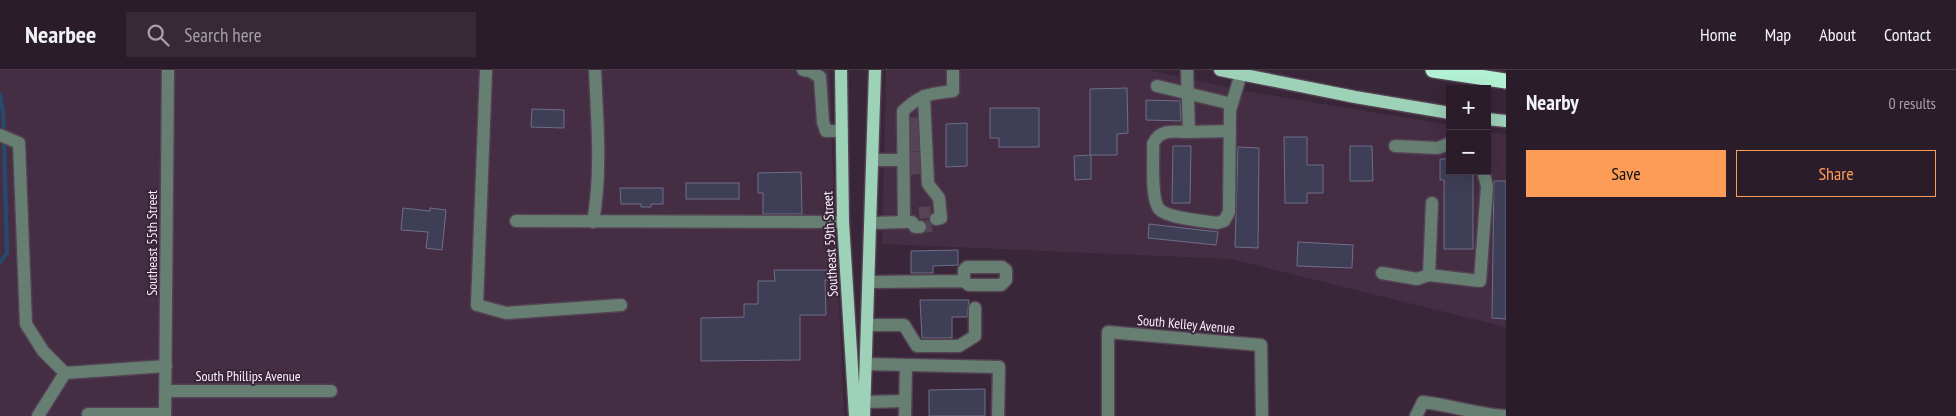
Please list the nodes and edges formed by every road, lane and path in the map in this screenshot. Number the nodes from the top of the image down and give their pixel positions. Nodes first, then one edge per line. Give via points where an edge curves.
1 (168, 70) edge
2 (486, 70) edge
3 (595, 70) edge
4 (803, 70) edge
5 (841, 70) edge
6 (875, 70) edge
7 (953, 70) edge
8 (1187, 70) edge
9 (1220, 70) edge
10 (1433, 70) edge
11 (1241, 74) junction
12 (1506, 81) edge
13 (1157, 86) dead end
14 (1188, 93) junction
15 (924, 96) junction
16 (1232, 104) junction
17 (1446, 112) edge
18 (1491, 119) edge
19 (1506, 121) edge
20 (842, 131) junction
21 (1230, 131) junction
22 (1189, 132) junction
23 (0, 135) edge
24 (1446, 145) edge
25 (1395, 146) dead end
26 (914, 147) junction
27 (873, 160) junction
28 (1485, 175) edge
29 (1432, 203) dead end
30 (922, 220) junction
31 (516, 222) dead end
32 (593, 222) junction
33 (843, 222) junction
34 (871, 223) junction
35 (1382, 273) dead end
36 (1429, 275) junction
37 (868, 282) junction
38 (964, 282) dead end
39 (621, 305) dead end
40 (975, 308) dead end
41 (867, 325) junction
42 (866, 364) junction
43 (906, 365) junction
44 (166, 366) junction
45 (64, 373) junction
46 (166, 391) junction
47 (331, 391) dead end
48 (905, 401) junction
49 (864, 402) junction
50 (88, 414) dead end
51 (165, 415) edge
52 (38, 416) edge
53 (855, 416) edge
54 (864, 416) edge
55 (905, 416) edge
56 (998, 416) edge
57 (1108, 416) edge
58 (1262, 416) edge
59 (1416, 416) edge
60 (1506, 416) edge

1 - 44 street, Southeast 55th Street
2 - 39 street via 477,305 506,312
3 - 32 street via 598,175
4 - 20 street via 820,77 826,130
5 - 20 main road, Southeast 59th Street
6 - 27 main road
7 - 15 street via 953,91
8 - 14 street
9 - 11 main road
10 - 12 highway
11 - 16 street
11 - 17 main road
13 - 14 street
14 - 16 street
14 - 22 street
15 - 26 street
15 - 26 street via 903,110
16 - 21 street
18 - 19 main road
20 - 33 main road, Southeast 59th Street
21 - 22 street
21 - 22 street via 1229,212 1224,221 1217,223 1169,214 1160,210 1154,201 1154,144 1157,137 1162,132
23 - 45 street via 19,143 26,324 43,351
24 - 25 street via 1438,148
26 - 27 street
26 - 30 street
26 - 30 street via 928,184 938,198 941,218
27 - 34 main road
28 - 36 street via 1487,186 1480,281
29 - 36 street
30 - 34 street
31 - 32 street
32 - 33 street
33 - 53 main road, Southeast 59th Street
34 - 37 main road
35 - 36 street via 1417,279
37 - 38 street
37 - 41 main road
40 - 41 street via 975,336 959,346 917,346 904,325
41 - 42 main road
42 - 43 street
42 - 49 main road
43 - 48 street
43 - 56 street via 999,367
44 - 45 street
44 - 46 street, Southeast 55th Street
45 - 52 street
46 - 47 street, South Phillips Avenue
46 - 51 street, Southeast 55th Street
48 - 49 street
48 - 55 street
49 - 54 main road
50 - 51 street
57 - 58 street, South Kelley Avenue via 1108,332 1261,345
59 - 60 street via 1422,402

